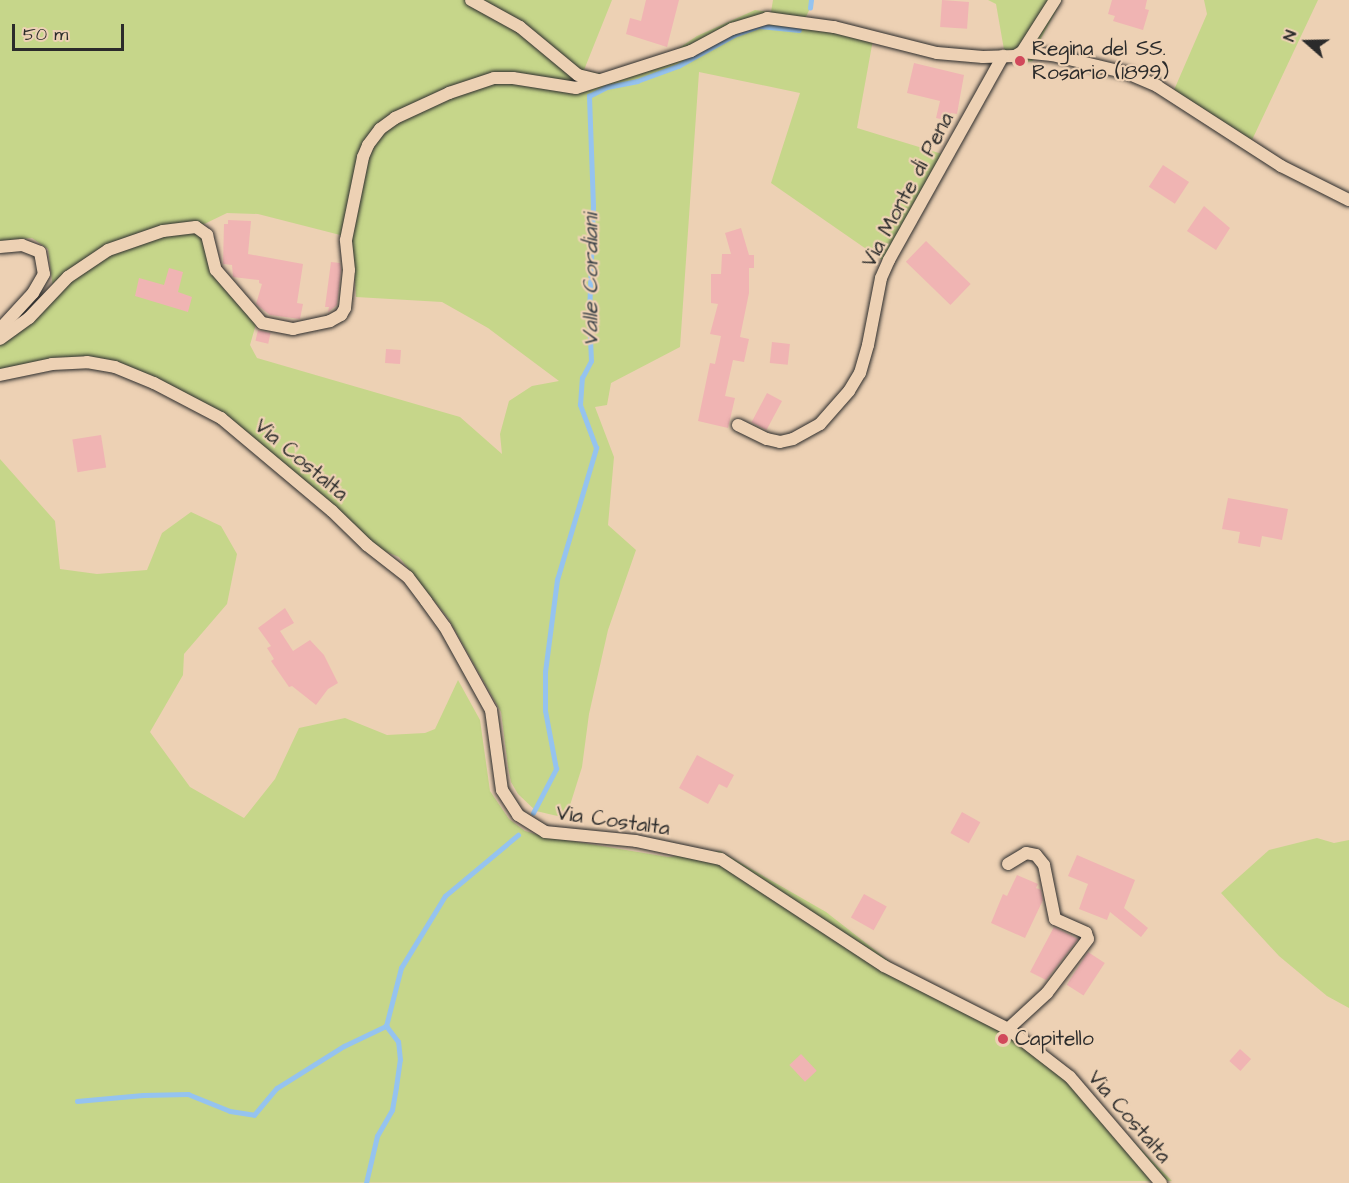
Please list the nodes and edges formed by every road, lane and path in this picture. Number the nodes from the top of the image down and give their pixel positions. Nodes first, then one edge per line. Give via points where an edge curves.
1 (471, 0) edge
2 (1055, 0) edge
3 (1023, 52) junction
4 (1003, 56) junction
5 (599, 80) junction
6 (1349, 200) edge
7 (0, 248) edge
8 (0, 329) edge
9 (0, 339) edge
10 (0, 375) edge
11 (738, 425) dead end
12 (1008, 864) dead end
13 (1008, 1029) junction
14 (1161, 1183) edge

1 - 5 street via 520,27 578,75
2 - 3 street
3 - 4 street
3 - 6 street via 1127,72 1281,166
4 - 5 street via 937,53 834,27 767,18 732,29 691,51
4 - 11 street, Via Monte di Pena via 889,260 881,278 863,364 849,391 820,424 793,439 767,439
5 - 9 street via 576,88 494,78 410,110 380,129 363,157 346,240 349,270 345,308 330,321 293,329 262,323 216,270 207,235 196,226 162,231 108,250 68,277 29,318
7 - 8 street via 22,245 40,252 44,274 33,293
10 - 13 street, Via Costalta via 52,364 87,362 154,383 221,418 332,511 408,577 445,627 491,710 502,790 518,815 545,832 636,841 721,859 884,966
12 - 13 street via 1026,853 1036,855 1044,865 1055,919 1086,933 1088,939 1047,993
13 - 14 street, Via Costalta via 1070,1077

